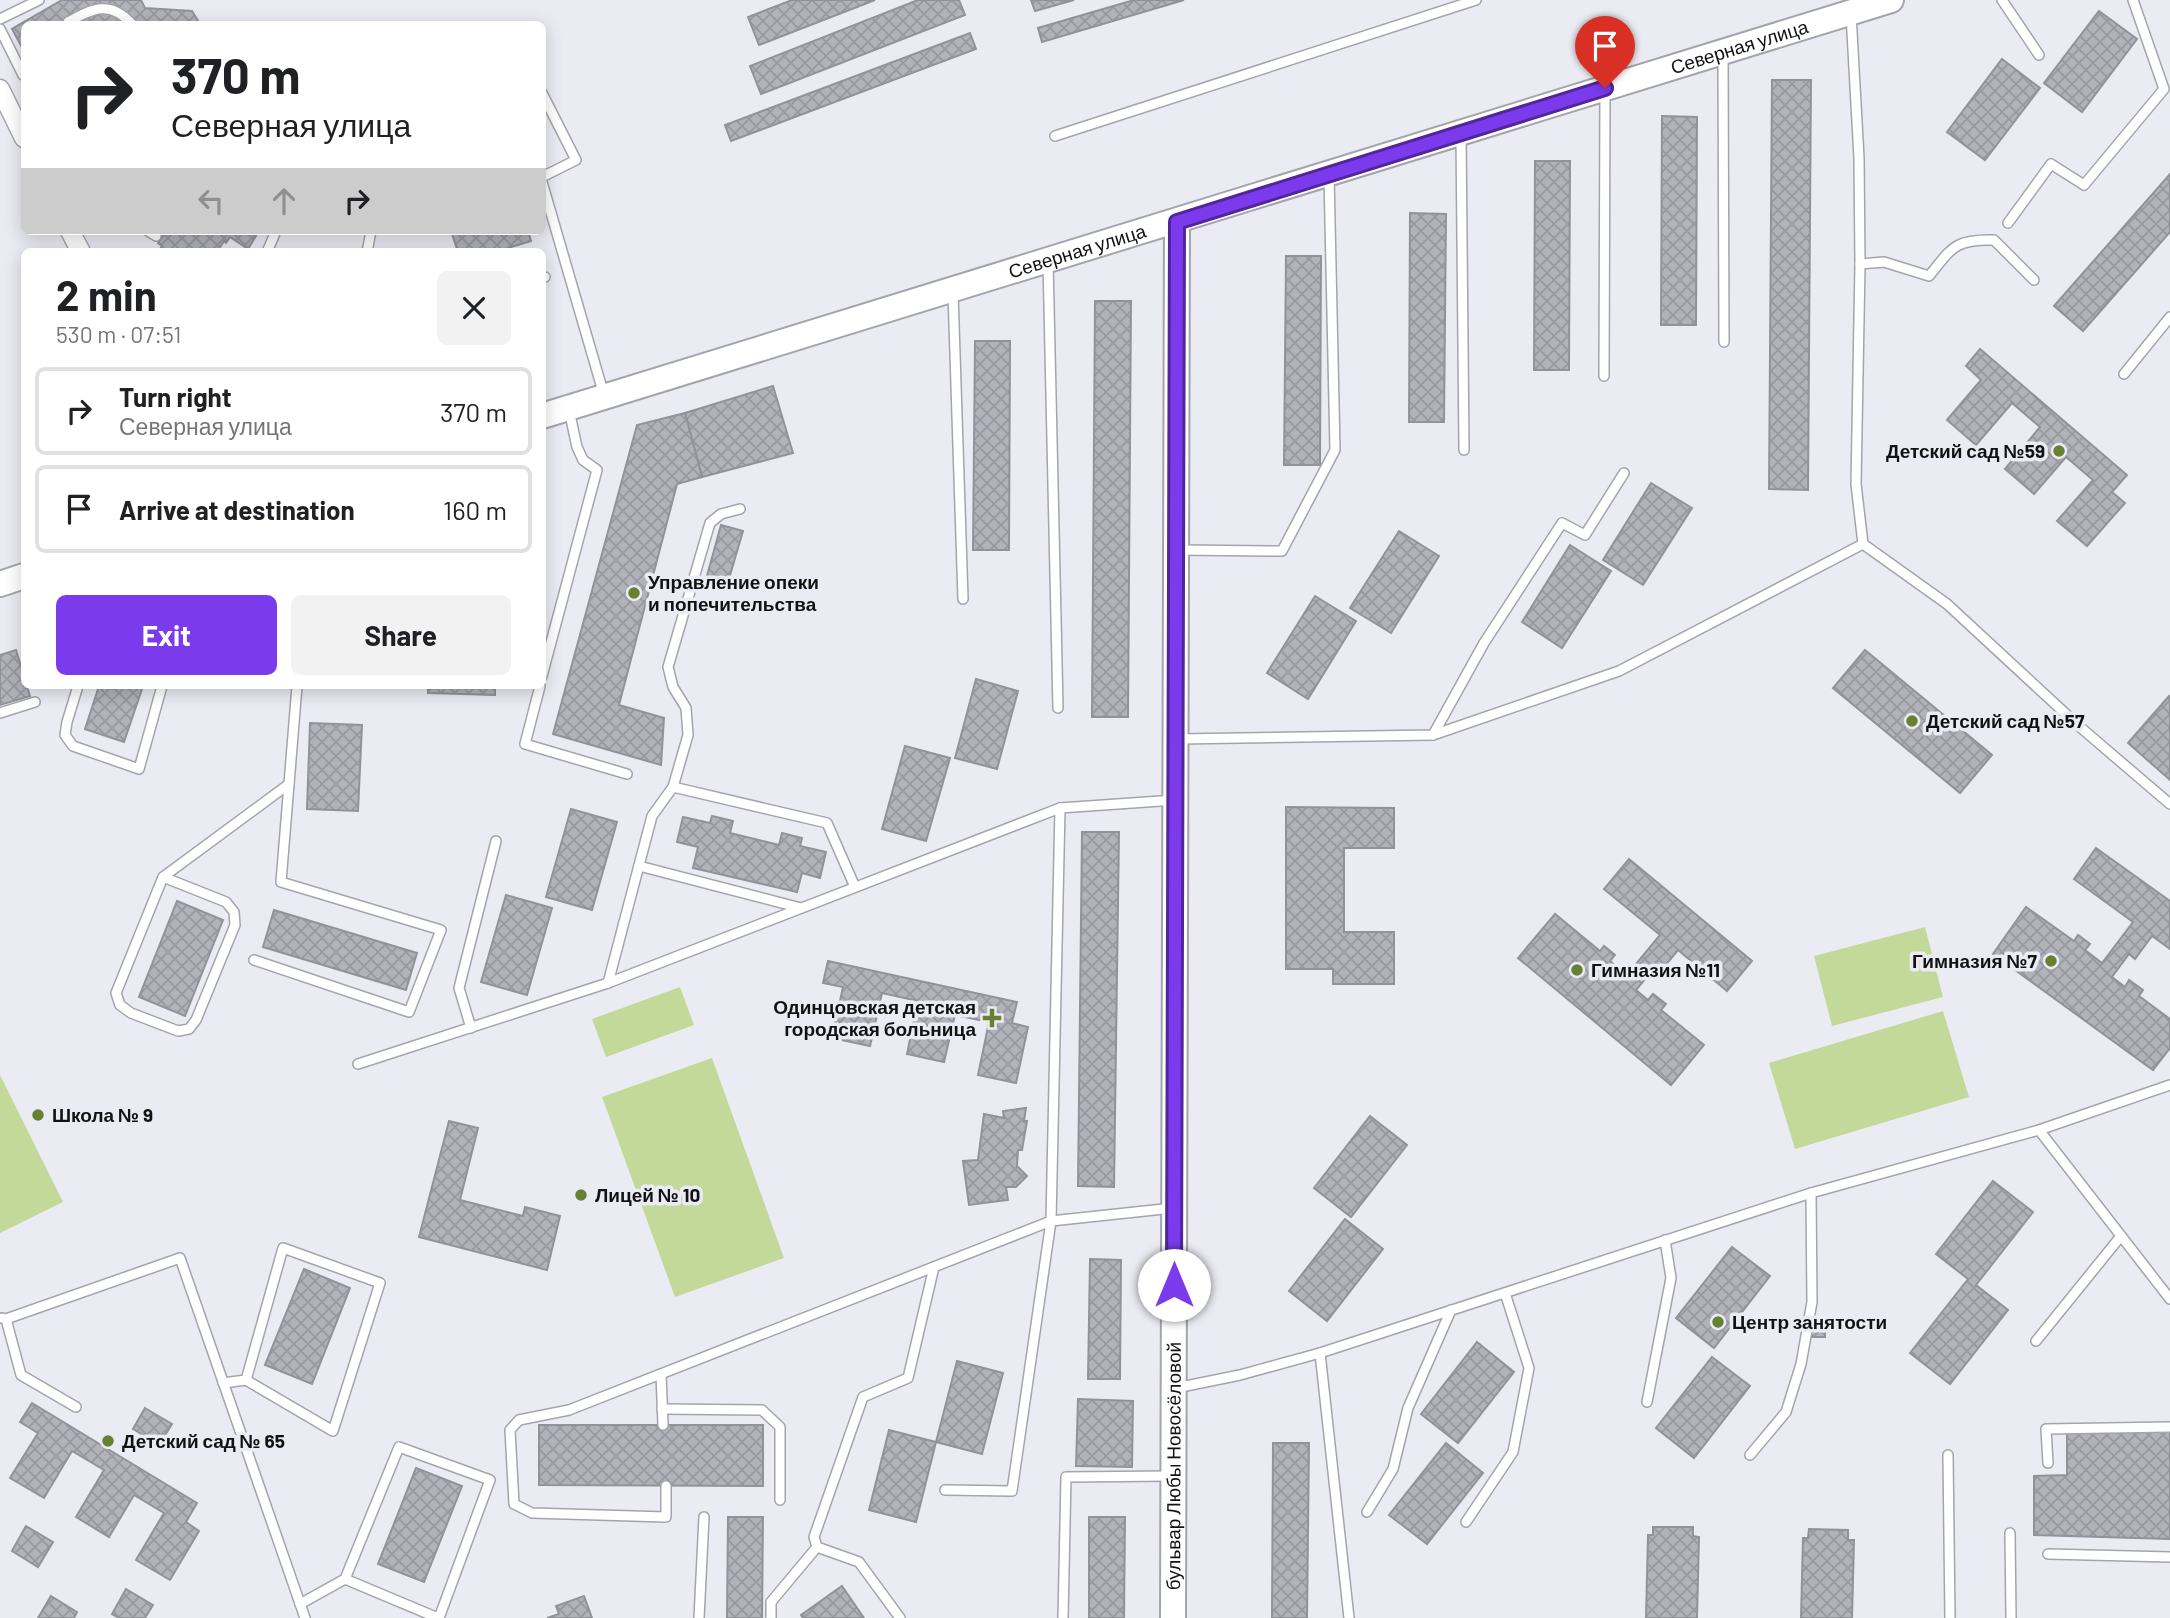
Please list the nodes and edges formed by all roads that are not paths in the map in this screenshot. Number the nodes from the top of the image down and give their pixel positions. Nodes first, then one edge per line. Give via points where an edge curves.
1 (38, 0) edge
2 (1476, 0) edge
3 (1891, 0) edge
4 (2002, 0) edge
5 (2133, 0) edge
6 (1851, 12) junction
7 (0, 19) edge
8 (70, 21) edge
9 (129, 21) edge
10 (0, 30) edge
11 (1723, 52) junction
12 (2039, 55) dead end
13 (21, 71) edge
14 (1605, 88) junction
15 (0, 89) edge
16 (546, 101) edge
17 (21, 132) edge
18 (1461, 133) junction
19 (1055, 136) dead end
20 (1329, 174) junction
21 (546, 178) edge
22 (546, 194) edge
23 (1177, 222) junction
24 (2008, 223) dead end
25 (1048, 260) junction
26 (1860, 264) junction
27 (2034, 279) dead end
28 (953, 289) junction
29 (2170, 317) edge
30 (1724, 342) dead end
31 (2124, 374) dead end
32 (1604, 376) dead end
33 (604, 397) junction
34 (568, 408) junction
35 (546, 415) edge
36 (1464, 450) dead end
37 (1624, 473) dead end
38 (740, 509) dead end
39 (1863, 544) junction
40 (1176, 550) junction
41 (21, 577) edge
42 (0, 584) edge
43 (963, 599) dead end
44 (546, 661) edge
45 (77, 689) edge
46 (161, 689) edge
47 (297, 689) edge
48 (539, 689) edge
49 (35, 702) dead end
50 (1058, 708) dead end
51 (0, 713) edge
52 (1433, 735) junction
53 (1175, 739) junction
54 (627, 774) dead end
55 (289, 784) junction
56 (673, 787) junction
57 (1175, 800) junction
58 (2170, 804) edge
59 (1060, 808) junction
60 (496, 841) dead end
61 (639, 866) junction
62 (163, 877) junction
63 (855, 887) junction
64 (801, 908) junction
65 (254, 960) dead end
66 (608, 983) junction
67 (471, 1028) junction
68 (358, 1064) dead end
69 (2170, 1085) edge
70 (2039, 1130) junction
71 (1811, 1193) junction
72 (1174, 1208) junction
73 (1051, 1222) junction
74 (2121, 1236) junction
75 (1665, 1240) junction
76 (934, 1267) junction
77 (1505, 1293) junction
78 (2170, 1299) edge
79 (1451, 1310) junction
80 (3, 1318) edge
81 (2036, 1341) dead end
82 (1320, 1353) junction
83 (661, 1374) junction
84 (246, 1380) junction
85 (223, 1383) junction
86 (1174, 1388) junction
87 (1647, 1402) dead end
88 (76, 1406) dead end
89 (662, 1409) junction
90 (663, 1425) dead end
91 (2170, 1427) edge
92 (1750, 1455) dead end
93 (1948, 1455) dead end
94 (2048, 1463) dead end
95 (1174, 1476) junction
96 (666, 1486) dead end
97 (945, 1490) dead end
98 (780, 1500) dead end
99 (1367, 1511) dead end
100 (704, 1517) dead end
101 (1466, 1522) dead end
102 (2010, 1533) dead end
103 (817, 1547) junction
104 (2048, 1554) dead end
105 (2170, 1556) edge
106 (345, 1579) junction
107 (300, 1604) junction
108 (304, 1618) edge
109 (439, 1618) edge
110 (699, 1618) edge
111 (771, 1618) edge
112 (900, 1618) edge
113 (1063, 1618) edge
114 (1173, 1618) edge
115 (1349, 1618) edge
116 (1950, 1618) edge
117 (2011, 1618) edge

1 - 7 lane
2 - 19 lane
3 - 6 street, Северная улица
4 - 12 lane
5 - 24 lane via 2164,89 2084,185 2051,164
6 - 11 street, Северная улица
6 - 26 lane
8 - 9 lane via 103,8 121,13
10 - 13 lane
11 - 14 street, Северная улица
11 - 30 lane
14 - 18 street, Северная улица
14 - 32 lane
15 - 17 street
16 - 21 lane via 576,160
18 - 20 street, Северная улица
18 - 36 lane
20 - 23 street, Северная улица
20 - 40 lane via 1335,450 1282,551
22 - 33 lane
23 - 25 street, Северная улица
23 - 40 street, бульвар Любы Новосёловой
25 - 28 street, Северная улица
25 - 50 lane
26 - 27 lane via 1884,262 1929,276 1955,245 1974,239 1994,240
26 - 39 lane via 1856,484
28 - 33 street, Северная улица
28 - 43 lane
29 - 31 lane
33 - 34 street, Северная улица
34 - 35 street, Северная улица
34 - 44 lane via 583,460 597,470
37 - 52 lane via 1585,535 1562,523 1484,643
38 - 56 lane via 710,523 668,667 686,708 688,735
39 - 52 lane via 1619,671
39 - 58 lane via 1947,604
40 - 53 street, бульвар Любы Новосёловой
41 - 42 street
45 - 46 lane via 65,735 73,746 139,769
47 - 55 lane
48 - 54 lane via 525,744
49 - 51 lane
52 - 53 lane
53 - 57 street, бульвар Любы Новосёловой
55 - 62 lane
55 - 65 lane via 281,882 441,930 409,1012
56 - 61 lane via 652,816
56 - 63 lane via 827,823
57 - 59 lane
57 - 72 street, бульвар Любы Новосёловой
59 - 63 lane
59 - 73 lane
60 - 67 lane via 459,988
61 - 64 lane
61 - 66 lane
62 - 62 lane via 116,993 131,1013 178,1031 196,1020 235,925 234,912 226,902
63 - 64 lane
64 - 66 lane
66 - 67 lane
67 - 68 lane
69 - 70 lane
70 - 71 lane
70 - 74 lane
71 - 75 lane
71 - 92 lane via 1812,1302 1801,1364 1786,1412
72 - 73 lane
72 - 86 street, бульвар Любы Новосёловой
73 - 76 lane
73 - 97 lane via 1012,1491
74 - 78 lane
74 - 81 lane
75 - 77 lane
75 - 87 lane via 1671,1278
76 - 83 lane
76 - 103 lane via 908,1378 863,1396 814,1537
77 - 79 lane
77 - 101 lane via 1529,1368 1513,1452
79 - 82 lane
79 - 99 lane via 1408,1408 1393,1469
80 - 85 lane via 180,1258
80 - 88 lane via 21,1375
82 - 86 lane
82 - 115 lane
83 - 89 lane
83 - 96 lane via 569,1410 519,1420 510,1430 514,1504 532,1513 666,1517
84 - 84 lane via 283,1248 380,1283 333,1431
84 - 85 lane
85 - 107 lane
86 - 95 street, бульвар Любы Новосёловой
89 - 90 lane
89 - 98 lane via 762,1410 780,1427
91 - 94 lane via 2046,1429
93 - 116 lane
95 - 113 lane via 1066,1477
95 - 114 street, бульвар Любы Новосёловой
100 - 110 lane
102 - 117 lane
103 - 111 lane via 771,1602
103 - 112 lane via 859,1562
104 - 105 lane
106 - 107 lane
106 - 109 lane
106 - 109 lane via 399,1447 490,1480
107 - 108 lane

